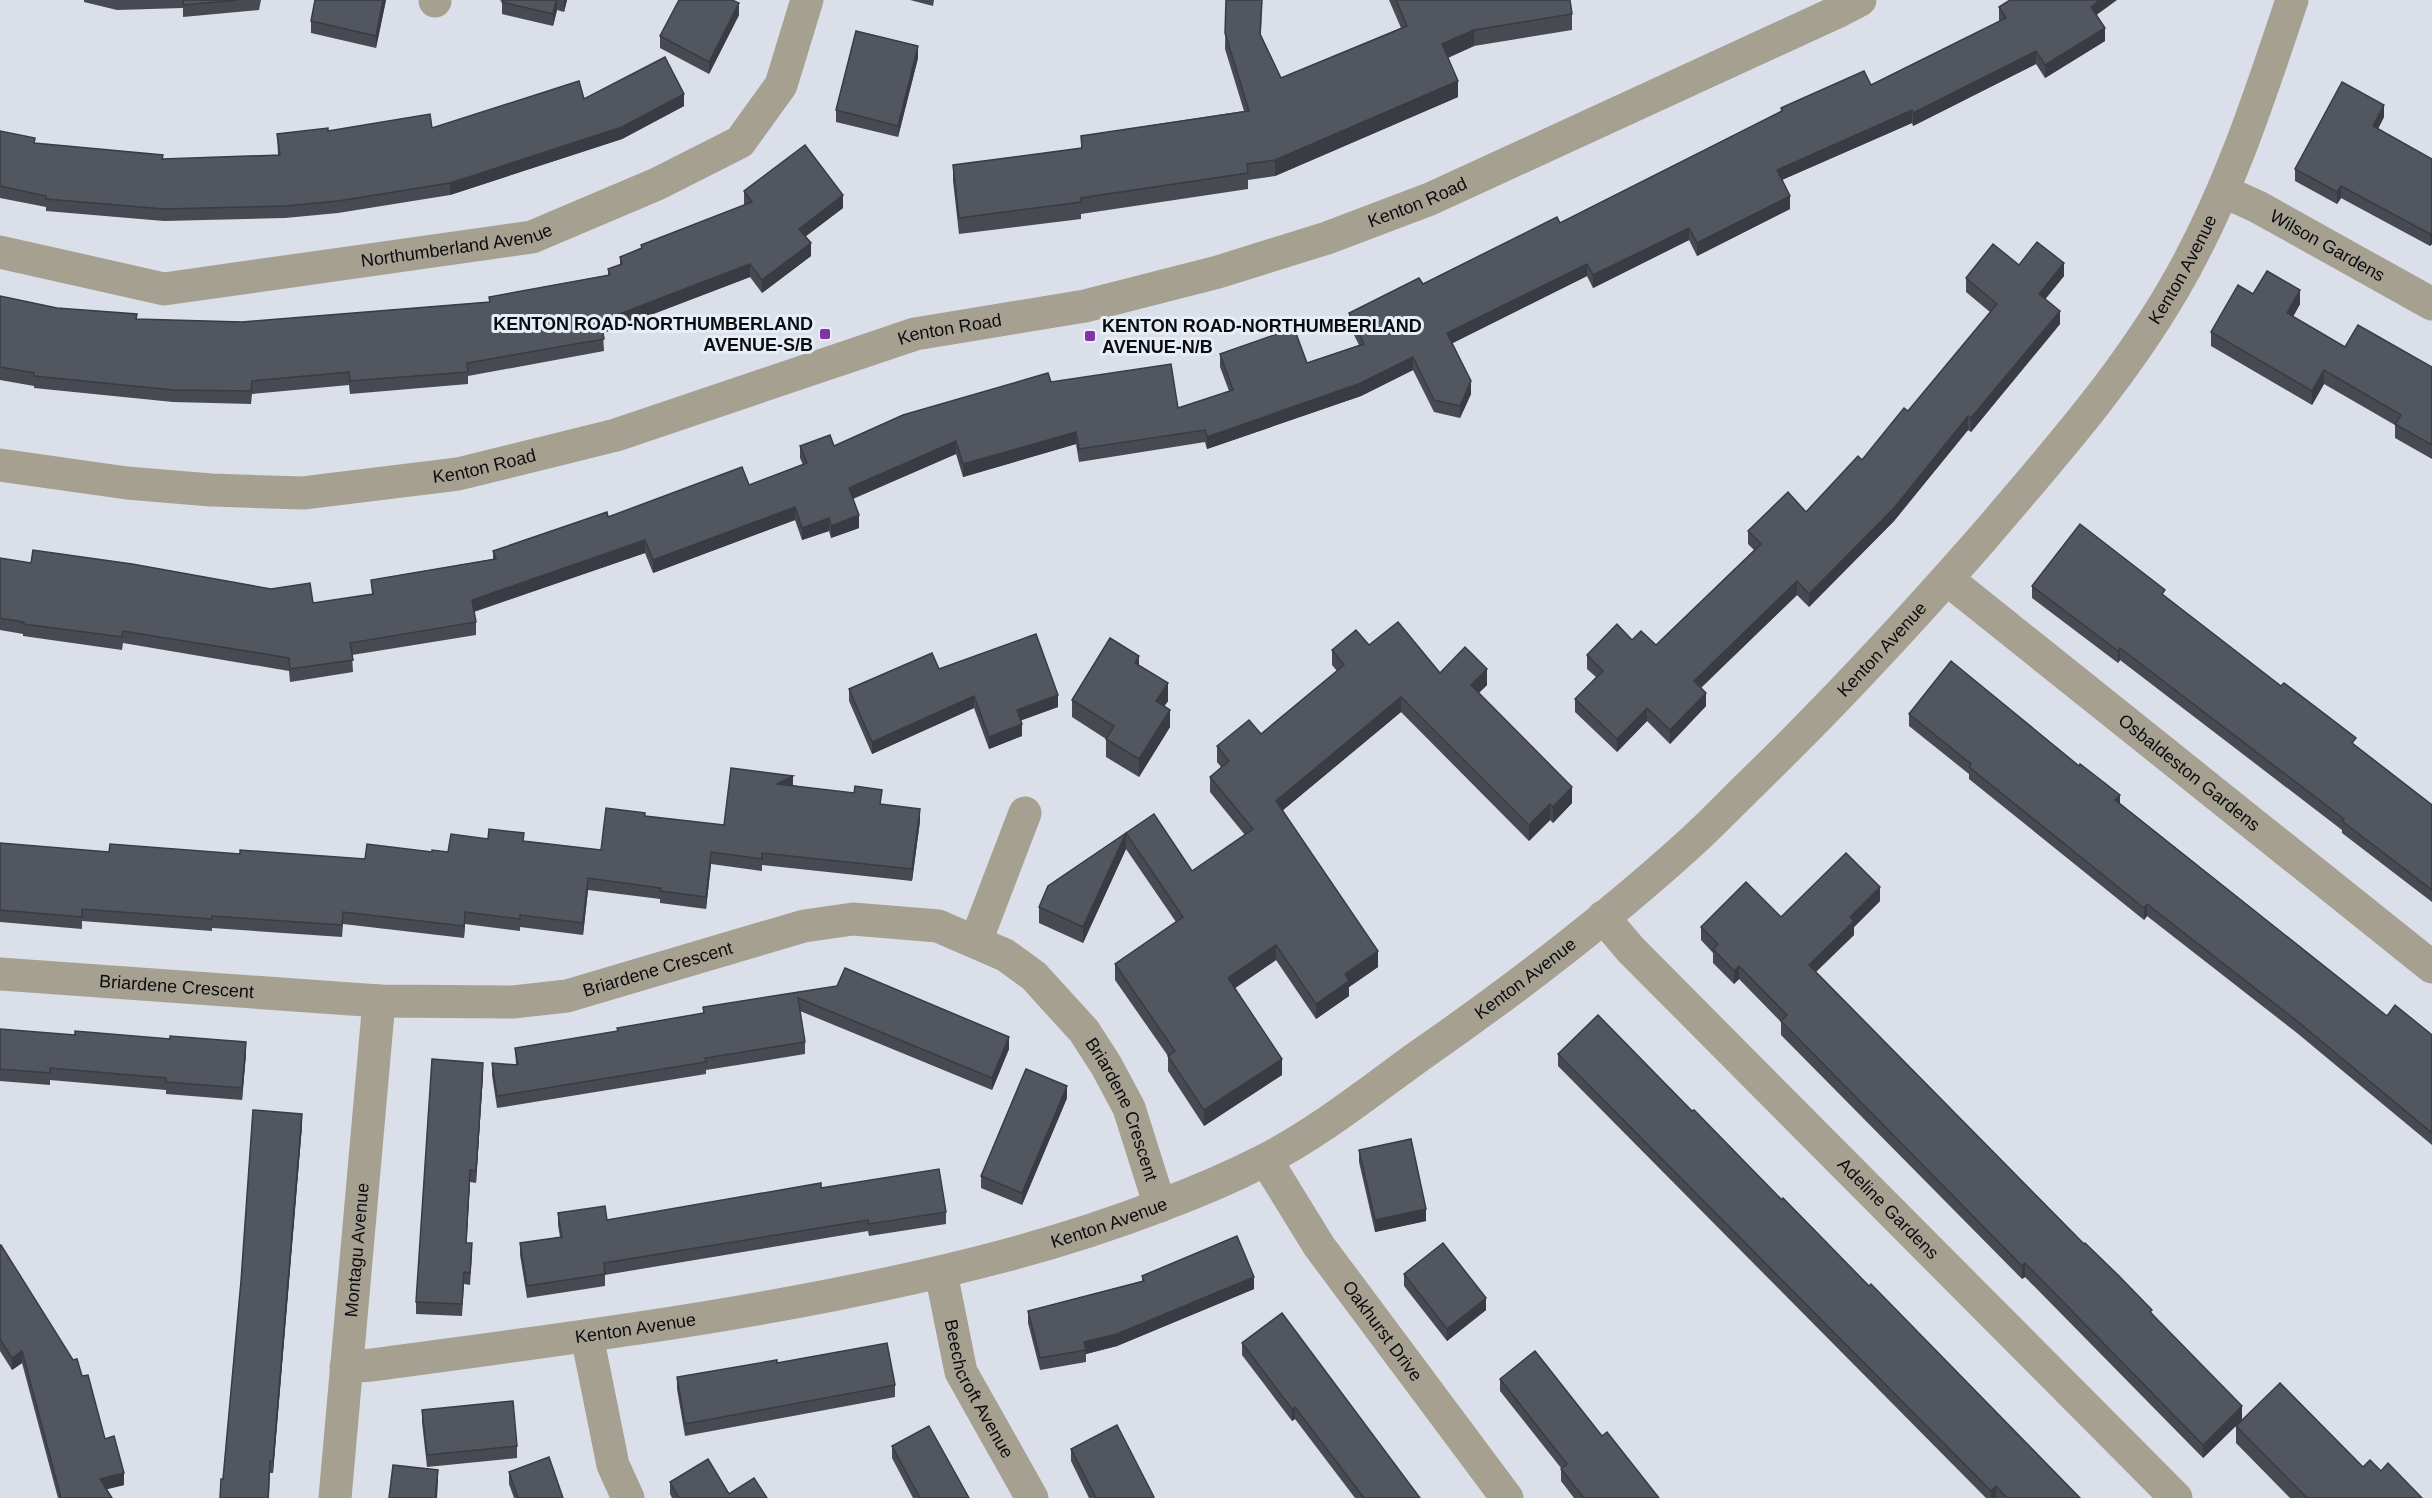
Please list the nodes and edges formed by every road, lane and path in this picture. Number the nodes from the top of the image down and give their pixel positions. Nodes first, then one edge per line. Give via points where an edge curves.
1 (807, 0) edge
2 (1860, 0) edge
3 (2292, 0) edge
4 (2223, 191) junction
5 (0, 252) edge
6 (2432, 303) edge
7 (0, 465) edge
8 (1947, 579) junction
9 (1025, 813) dead end
10 (1603, 917) junction
11 (976, 941) junction
12 (2432, 967) edge
13 (0, 974) edge
14 (379, 1000) junction
15 (1266, 1160) junction
16 (1160, 1206) junction
17 (941, 1273) junction
18 (587, 1336) junction
19 (346, 1366) junction
20 (335, 1498) edge
21 (628, 1498) edge
22 (1032, 1498) edge
23 (1507, 1498) edge
24 (2176, 1498) edge

1 - 5 street, Northumberland Avenue via 781,85 740,141 657,184 532,237 164,289
2 - 7 street, Kenton Road via 1430,199 1327,238 1218,272 1085,306 915,334 605,438 458,474 303,493 211,490
3 - 4 street, Kenton Avenue
4 - 6 street, Wilson Gardens
4 - 8 street, Kenton Avenue via 2171,294 2121,372
8 - 10 street, Kenton Avenue via 1819,717 1688,846
8 - 12 street, Osbaldeston Gardens
9 - 11 street
10 - 15 street, Kenton Avenue via 1465,1024
10 - 24 street, Adeline Gardens via 1631,950
11 - 14 street, Briardene Crescent via 938,926 853,919 804,926 567,996 502,1002
11 - 16 street, Briardene Crescent via 1034,976 1084,1031 1129,1108
13 - 14 street, Briardene Crescent
14 - 19 street, Montagu Avenue
15 - 16 street, Kenton Avenue
15 - 23 street, Oakhurst Drive via 1320,1246
16 - 17 street, Kenton Avenue
17 - 18 street, Kenton Avenue via 769,1307
17 - 22 street, Beechcroft Avenue via 961,1372
18 - 19 street, Kenton Avenue
18 - 21 street via 613,1465
19 - 20 street, Montagu Avenue

